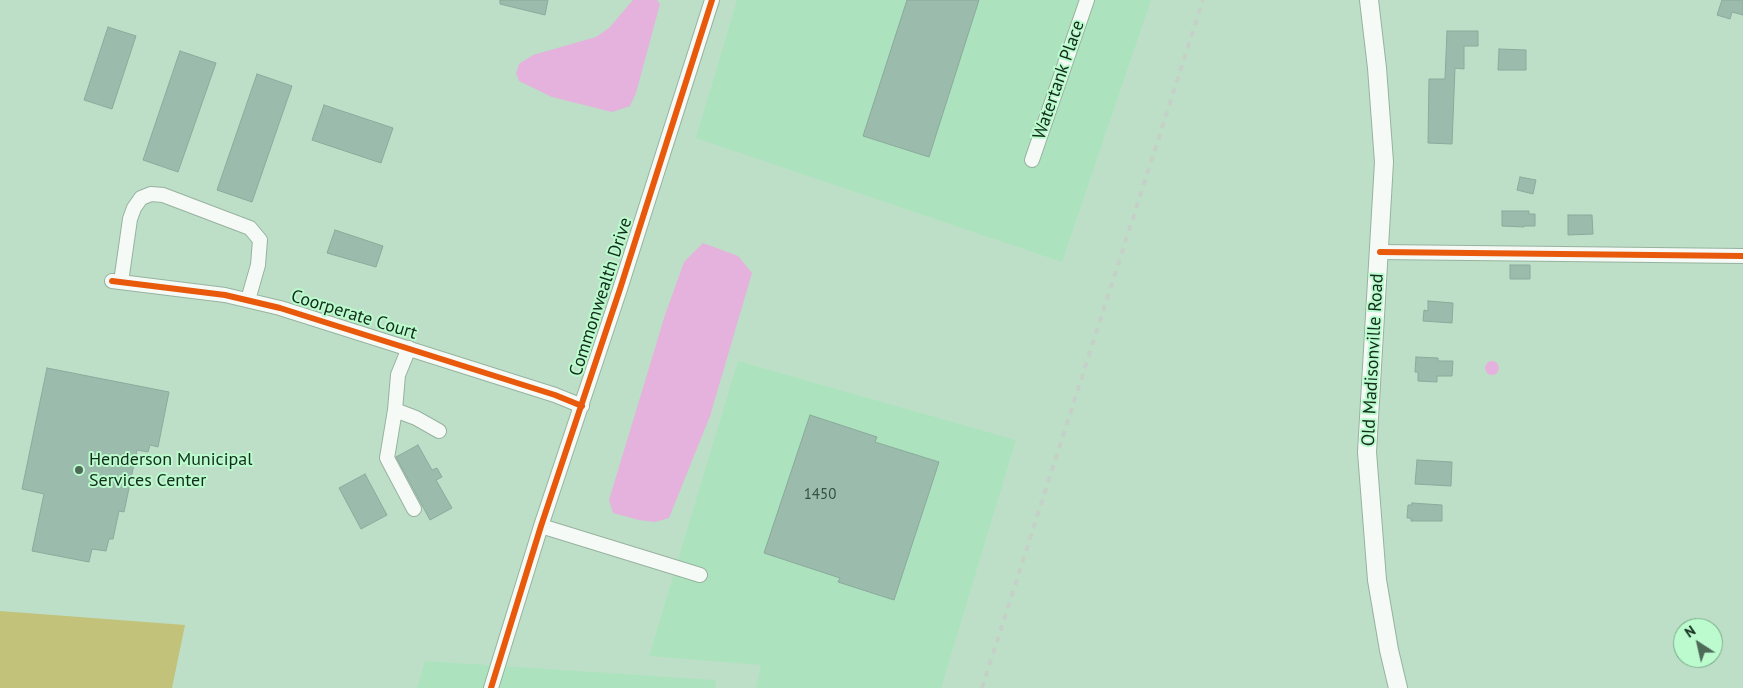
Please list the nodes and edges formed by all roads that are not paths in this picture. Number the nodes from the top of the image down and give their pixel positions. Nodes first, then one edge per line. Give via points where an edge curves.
1 (712, 0) edge
2 (1087, 0) edge
3 (1369, 0) edge
4 (1032, 160) dead end
5 (1380, 252) junction
6 (1743, 256) edge
7 (248, 300) junction
8 (409, 348) junction
9 (582, 406) junction
10 (395, 410) junction
11 (438, 431) dead end
12 (414, 509) dead end
13 (541, 526) junction
14 (700, 575) dead end
15 (491, 688) edge
16 (1398, 688) edge

1 - 9 street, Commonwealth Drive
2 - 4 street, Watertank Place
3 - 5 main road, Old Madisonville Road via 1383,128
5 - 6 street
5 - 16 main road, Old Madisonville Road via 1367,452 1377,580
7 - 7 street, Coorperate Court via 116,281 130,219 141,198 151,194 163,195 250,228 260,240 258,265
7 - 8 street, Coorperate Court
8 - 9 street, Coorperate Court
8 - 10 street via 398,375
9 - 13 street, Commonwealth Drive
10 - 11 street
10 - 12 street via 387,458
13 - 14 street
13 - 15 street, Commonwealth Drive

